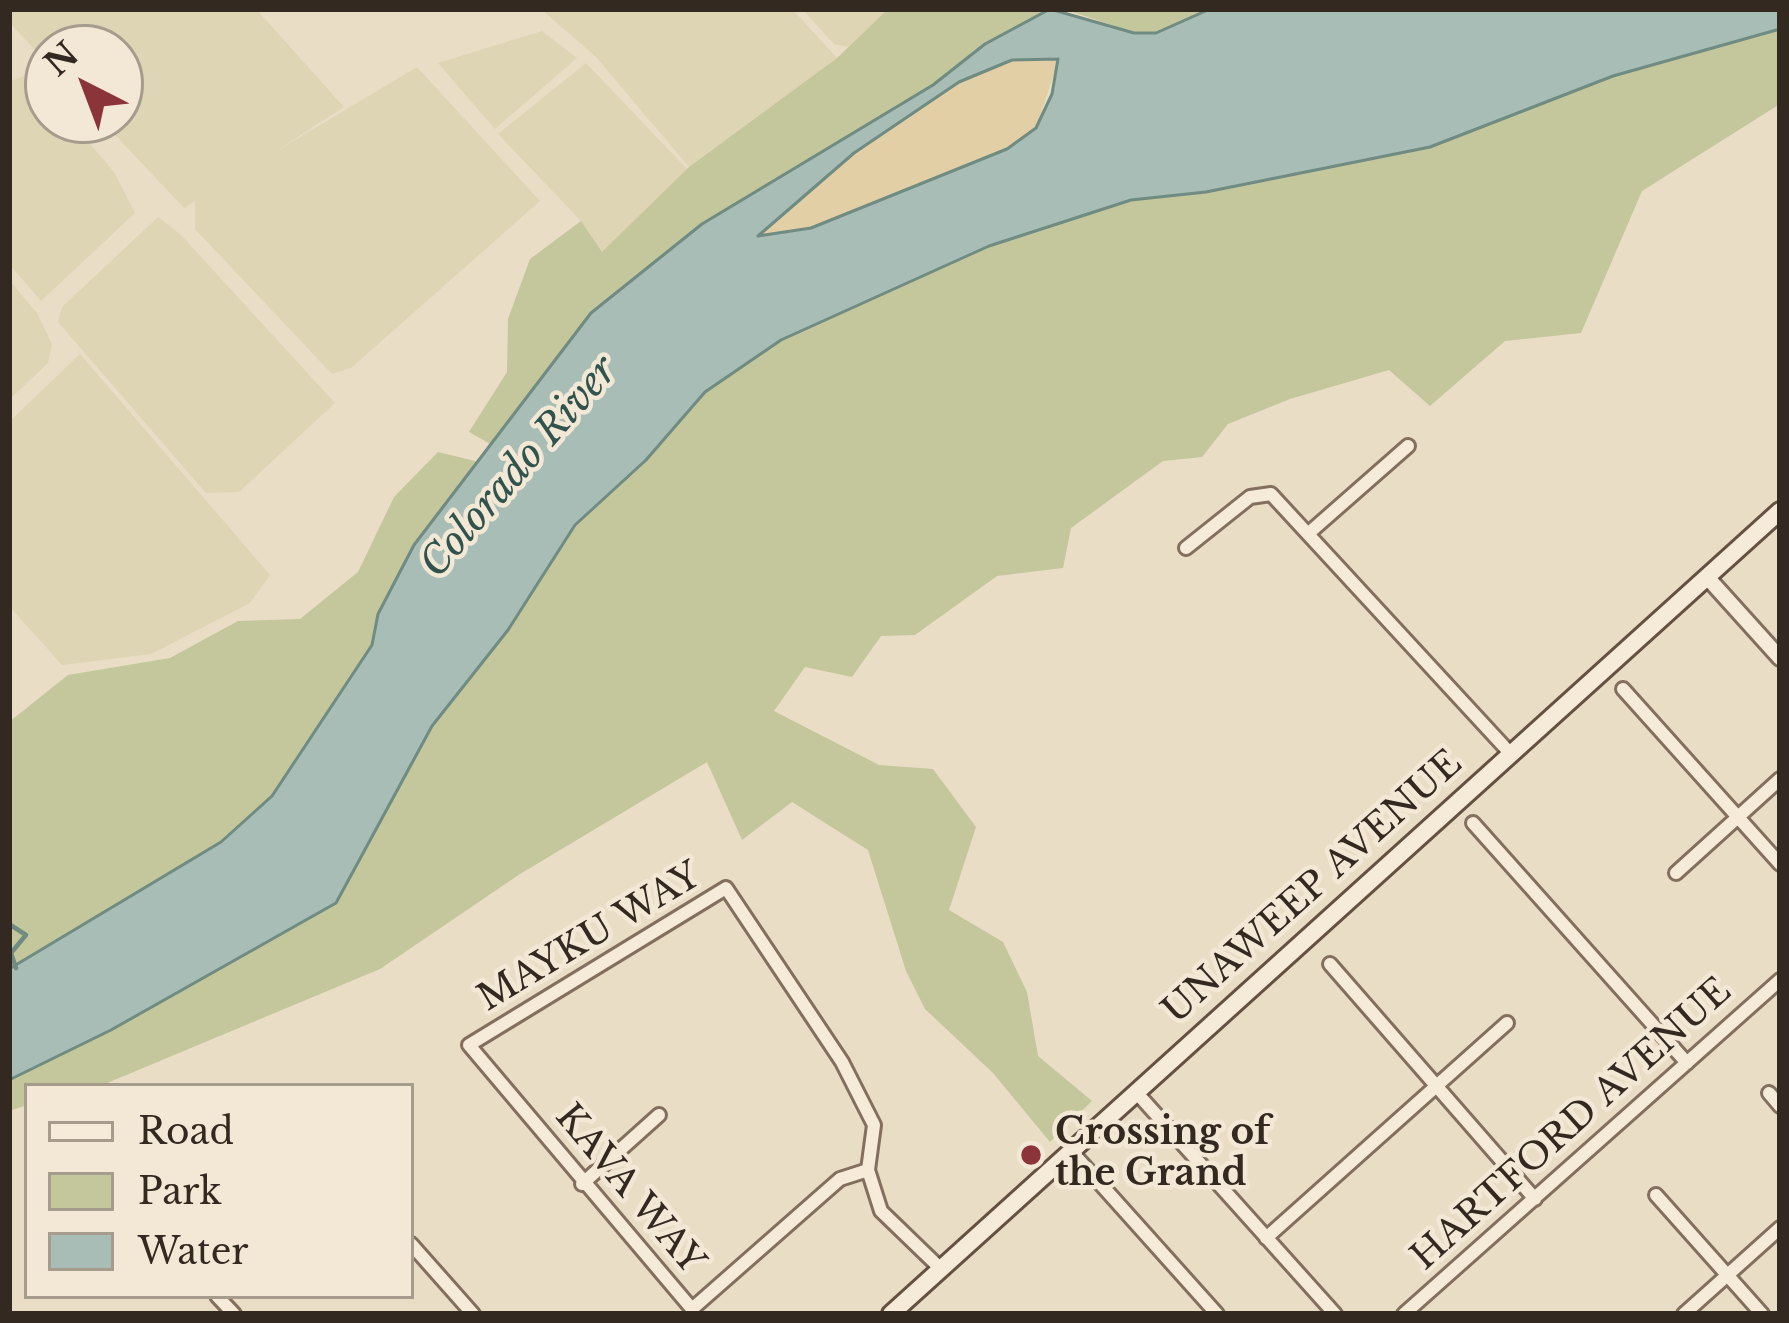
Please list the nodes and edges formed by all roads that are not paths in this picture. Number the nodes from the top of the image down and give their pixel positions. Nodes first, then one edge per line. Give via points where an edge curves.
1 (1408, 446) dead end
2 (1780, 512) edge
3 (1310, 532) junction
4 (1186, 548) dead end
5 (1707, 577) junction
6 (1780, 658) edge
7 (1623, 689) dead end
8 (1510, 753) junction
9 (1780, 779) edge
10 (1738, 817) junction
11 (1473, 823) dead end
12 (1780, 864) edge
13 (1676, 873) dead end
14 (1330, 964) dead end
15 (1780, 980) edge
16 (1507, 1023) dead end
17 (469, 1045) joint
18 (1687, 1063) junction
19 (1436, 1086) junction
20 (1136, 1092) junction
21 (1769, 1094) dead end
22 (1780, 1106) edge
23 (659, 1114) dead end
24 (1071, 1151) junction
25 (868, 1170) junction
26 (582, 1184) junction
27 (1656, 1195) dead end
28 (1535, 1199) junction
29 (1780, 1228) edge
30 (1266, 1238) junction
31 (414, 1247) edge
32 (941, 1269) junction
33 (1727, 1275) junction
34 (473, 1314) edge
35 (891, 1314) edge
36 (1217, 1314) edge
37 (1335, 1314) edge
38 (1404, 1314) edge
39 (1684, 1314) edge
40 (1762, 1314) edge

1 - 3 street
2 - 5 main road, UNAWEEP AVENUE
3 - 4 street via 1278,499 1260,493
3 - 8 street
5 - 6 street
5 - 8 main road, UNAWEEP AVENUE
7 - 10 street
8 - 20 main road, UNAWEEP AVENUE
9 - 10 street
10 - 12 street
10 - 13 street
11 - 18 street
14 - 19 street
15 - 18 street, HARTFORD AVENUE
16 - 19 street
17 - 25 street, MAYKU WAY via 726,889 842,1062 874,1125
17 - 26 street, KAVA WAY
18 - 28 street, HARTFORD AVENUE
19 - 28 street
19 - 30 street
20 - 24 main road, UNAWEEP AVENUE
20 - 30 street
21 - 22 street
23 - 26 street
24 - 32 main road, UNAWEEP AVENUE
24 - 36 street
25 - 26 street, KAVA WAY via 839,1179 692,1309
25 - 32 street, MAYKU WAY via 880,1210
27 - 33 street
28 - 38 street, HARTFORD AVENUE
29 - 33 street
30 - 37 street
31 - 34 street
32 - 35 main road, UNAWEEP AVENUE
33 - 39 street
33 - 40 street

